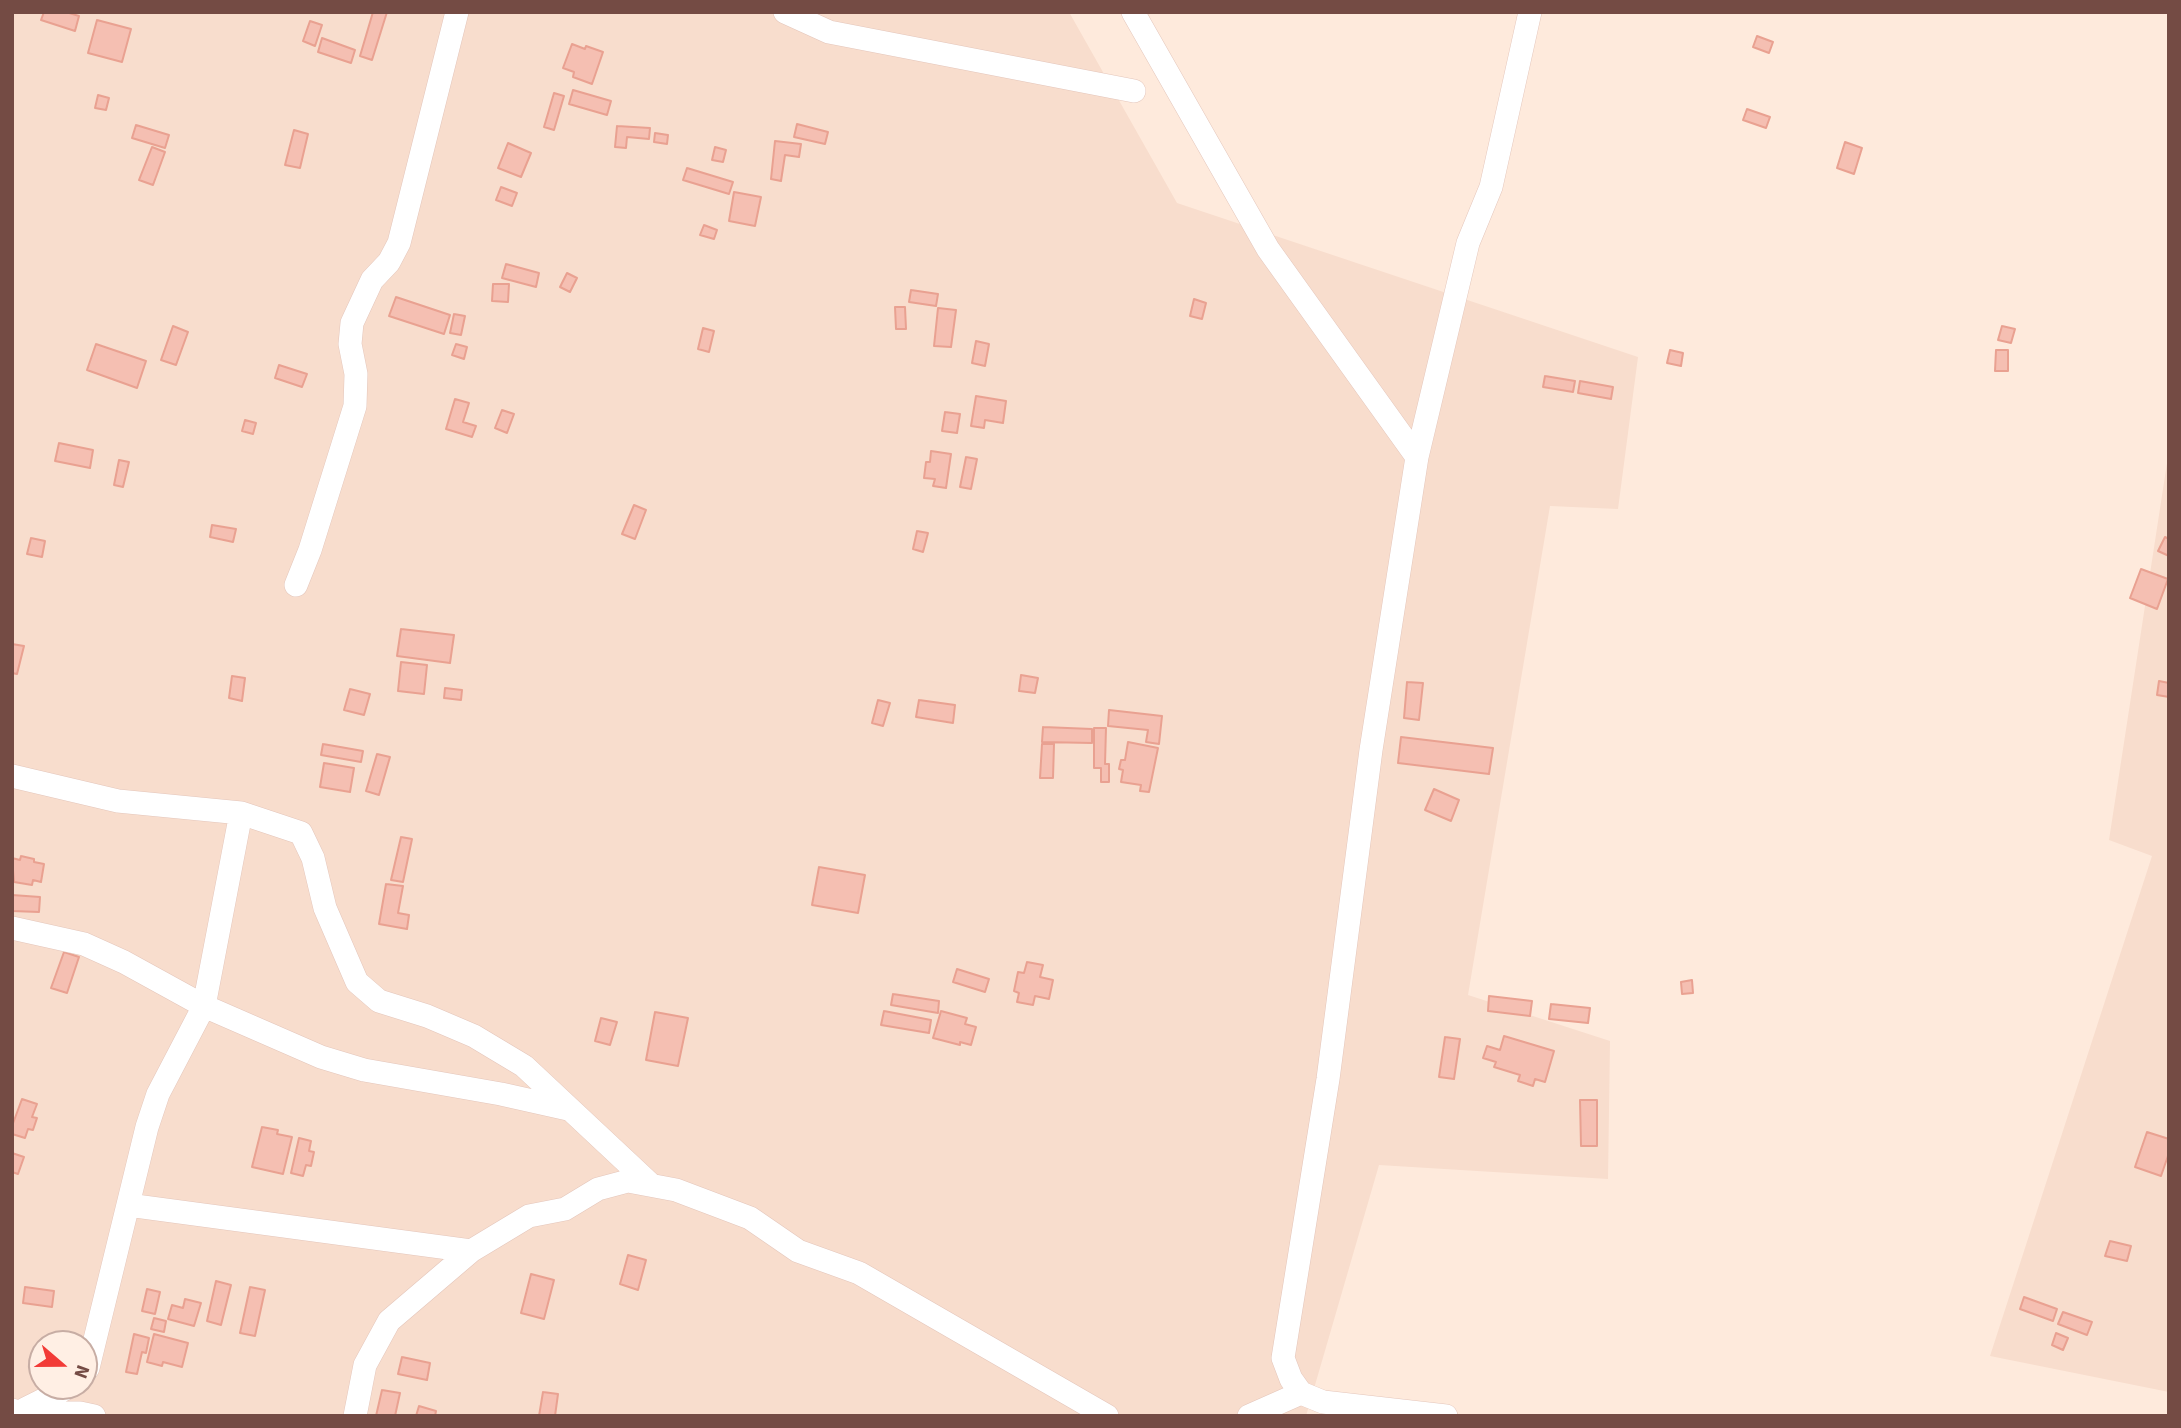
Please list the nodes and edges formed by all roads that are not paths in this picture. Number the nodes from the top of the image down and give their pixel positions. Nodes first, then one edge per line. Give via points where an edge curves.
1 (457, 12) edge
2 (785, 12) edge
3 (1133, 12) edge
4 (1530, 12) edge
5 (1134, 91) dead end
6 (1416, 457) junction
7 (296, 585) dead end
8 (12, 776) edge
9 (241, 813) junction
10 (12, 928) edge
11 (204, 1006) junction
12 (568, 1109) junction
13 (649, 1183) junction
14 (128, 1205) junction
15 (471, 1251) junction
16 (97, 1330) edge
17 (1301, 1393) junction
18 (40, 1400) edge
19 (16, 1411) edge
20 (94, 1416) edge
21 (355, 1416) edge
22 (1107, 1416) edge
23 (1249, 1416) edge
24 (1446, 1416) edge

1 - 7 street via 399,243 390,262 372,280 352,323 349,344 356,374 355,406
2 - 5 street via 829,32
3 - 6 street via 1268,249
4 - 6 street via 1491,187 1468,243
6 - 17 street via 1371,750 1328,1079 1283,1358
8 - 9 street via 118,802
9 - 11 street
9 - 12 street via 301,833 313,859 325,908 357,982 379,1000 474,1036 524,1066
10 - 11 street via 84,944
11 - 12 street via 321,1057 364,1070
11 - 14 street via 158,1094
12 - 13 street
13 - 15 street via 628,1181 598,1189 565,1209 529,1216
13 - 22 street via 750,1218 798,1251 859,1273
14 - 15 street
14 - 16 street
15 - 21 street via 389,1321 365,1365
17 - 23 street
17 - 24 street via 1323,1402
18 - 19 street
19 - 20 street

